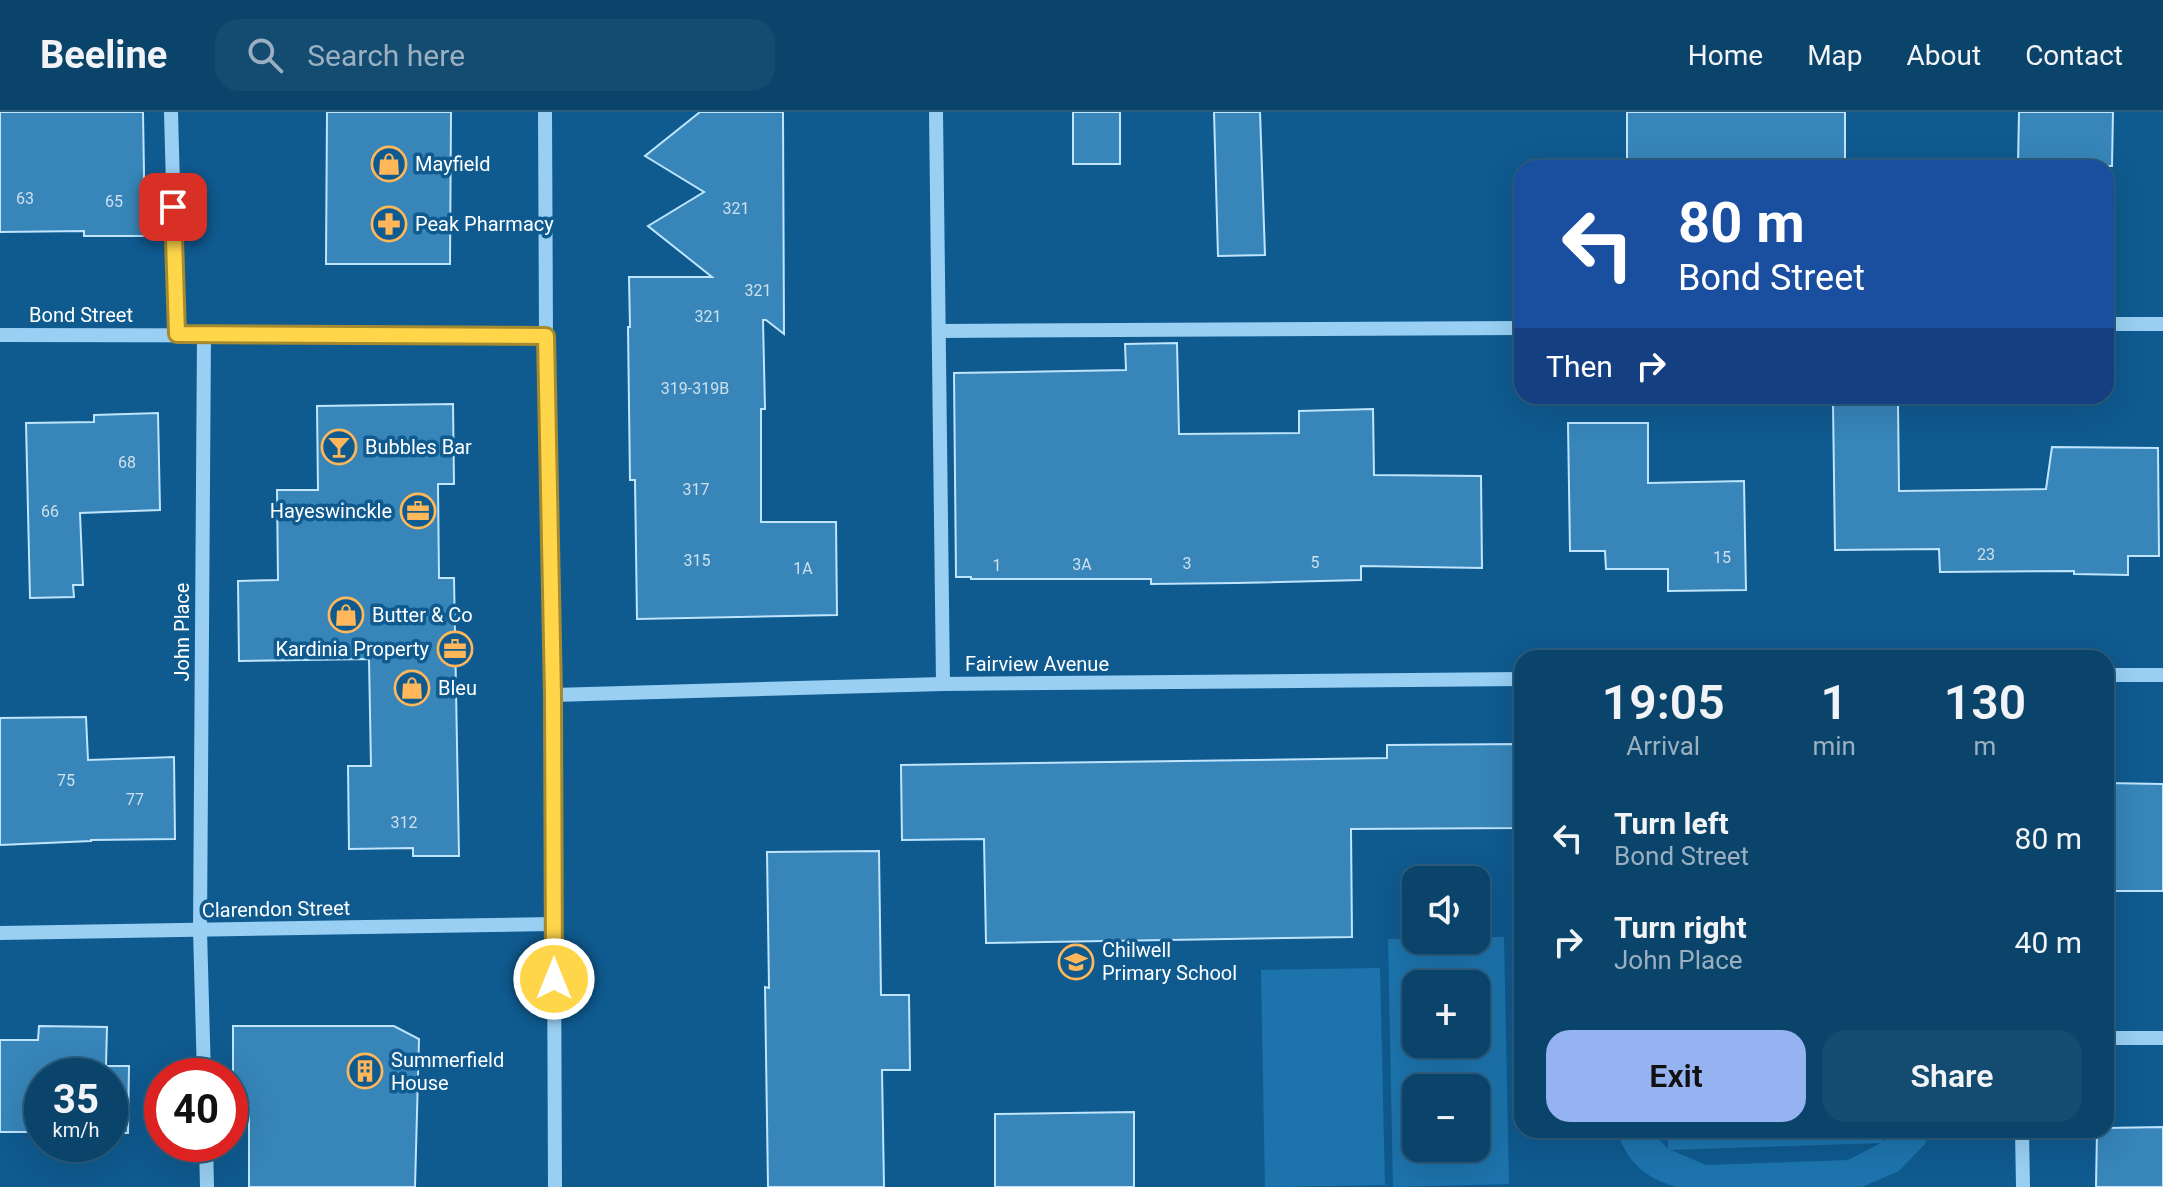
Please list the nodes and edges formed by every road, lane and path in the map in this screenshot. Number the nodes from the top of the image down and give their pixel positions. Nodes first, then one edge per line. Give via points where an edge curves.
1 (171, 112) edge
2 (545, 112) edge
3 (936, 112) edge
4 (2114, 324) edge
5 (2163, 324) edge
6 (1514, 328) edge
7 (939, 331) junction
8 (177, 334) junction
9 (204, 334) junction
10 (0, 335) edge
11 (546, 336) junction
12 (2114, 675) edge
13 (2163, 675) edge
14 (1514, 679) edge
15 (943, 684) junction
16 (553, 695) junction
17 (553, 924) junction
18 (200, 930) junction
19 (0, 933) edge
20 (2114, 1038) edge
21 (2163, 1038) edge
22 (204, 1058) edge
23 (2022, 1138) edge
24 (206, 1162) edge
25 (207, 1187) edge
26 (555, 1187) edge
27 (2023, 1187) edge

1 - 8 street
2 - 11 street
3 - 7 street
4 - 5 street
6 - 7 street
7 - 15 street
8 - 9 street, Bond Street
8 - 10 street, Bond Street
9 - 11 street, Bond Street
9 - 18 street, John Place
11 - 16 street
12 - 13 street
14 - 15 street, Fairview Avenue
15 - 16 street, Fairview Avenue
16 - 17 street
17 - 18 street, Clarendon Street
17 - 26 street
18 - 19 street, Clarendon Street
18 - 22 street, John Place
20 - 21 street
23 - 27 street
24 - 25 street

